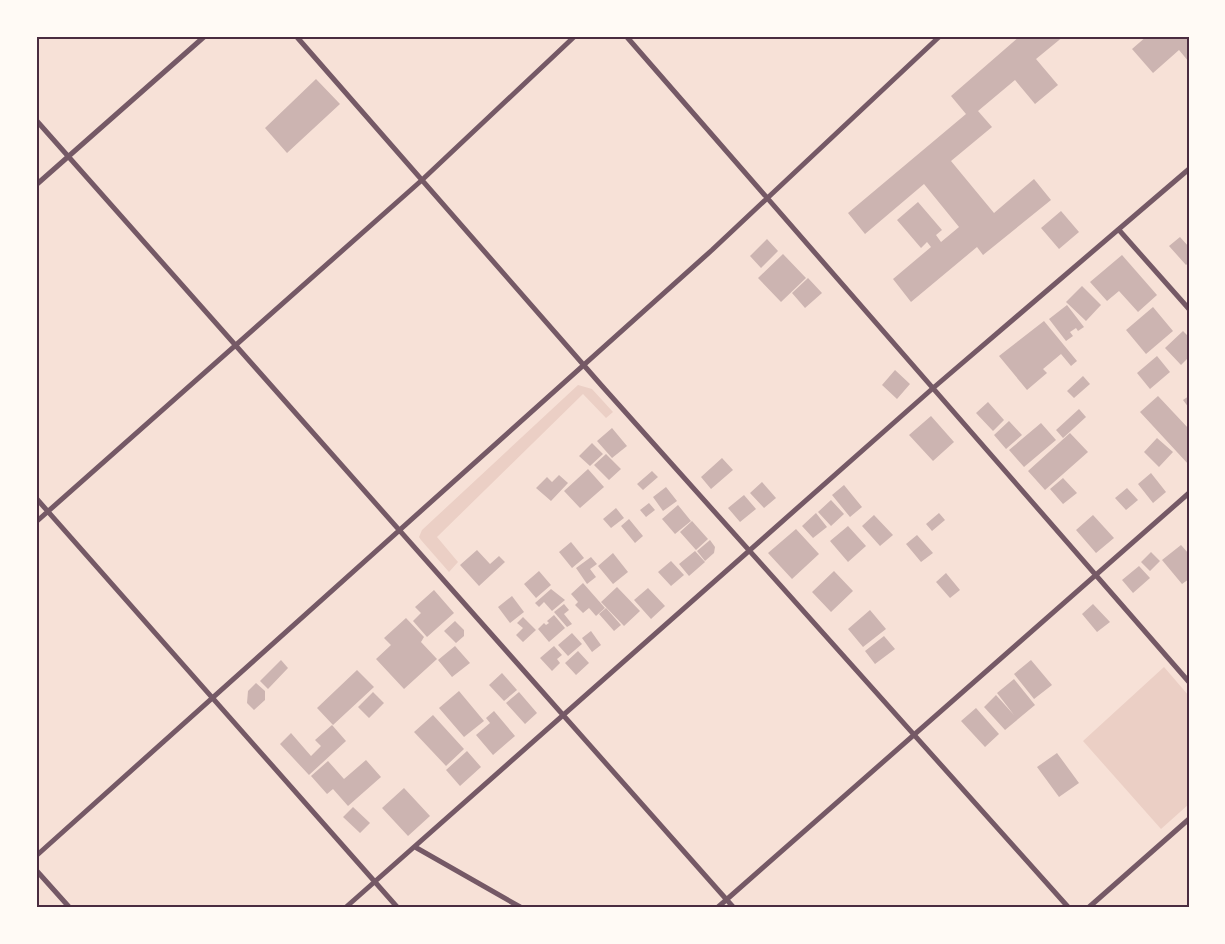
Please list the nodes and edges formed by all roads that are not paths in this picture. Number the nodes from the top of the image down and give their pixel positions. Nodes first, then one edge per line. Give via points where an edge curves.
1 (205, 36) edge
2 (296, 36) edge
3 (575, 36) edge
4 (626, 36) edge
5 (940, 36) edge
6 (36, 120) edge
7 (69, 156) junction
8 (1189, 169) edge
9 (422, 180) junction
10 (36, 185) edge
11 (768, 197) junction
12 (1119, 230) junction
13 (1189, 309) edge
14 (235, 345) junction
15 (584, 366) junction
16 (932, 389) junction
17 (1189, 493) edge
18 (36, 498) edge
19 (48, 512) junction
20 (36, 522) edge
21 (398, 530) junction
22 (750, 550) junction
23 (1095, 575) junction
24 (1189, 682) edge
25 (214, 699) junction
26 (563, 715) junction
27 (915, 734) junction
28 (1189, 819) edge
29 (414, 847) junction
30 (36, 856) edge
31 (36, 870) edge
32 (375, 882) junction
33 (727, 900) junction
34 (70, 908) edge
35 (345, 908) edge
36 (398, 908) edge
37 (522, 908) edge
38 (717, 908) edge
39 (734, 908) edge
40 (1069, 908) edge
41 (1088, 908) edge

1 - 7 street
2 - 9 street
3 - 9 street
4 - 11 street
5 - 11 street
6 - 7 street
7 - 10 street
7 - 14 street
8 - 12 street
9 - 14 street
9 - 15 street
11 - 15 street
11 - 16 street
12 - 13 street
12 - 16 street
14 - 19 street
14 - 21 street
15 - 21 street
15 - 22 street
16 - 22 street
16 - 23 street
17 - 23 street
18 - 19 street
19 - 20 street
19 - 25 street
21 - 25 street
21 - 26 street
22 - 26 street
22 - 27 street
23 - 24 street
23 - 27 street
25 - 30 street
25 - 32 street
26 - 29 street
26 - 33 street
27 - 33 street
27 - 40 street
28 - 41 street
29 - 32 street
29 - 37 street
31 - 34 street
32 - 35 street
32 - 36 street
33 - 38 street
33 - 39 street

